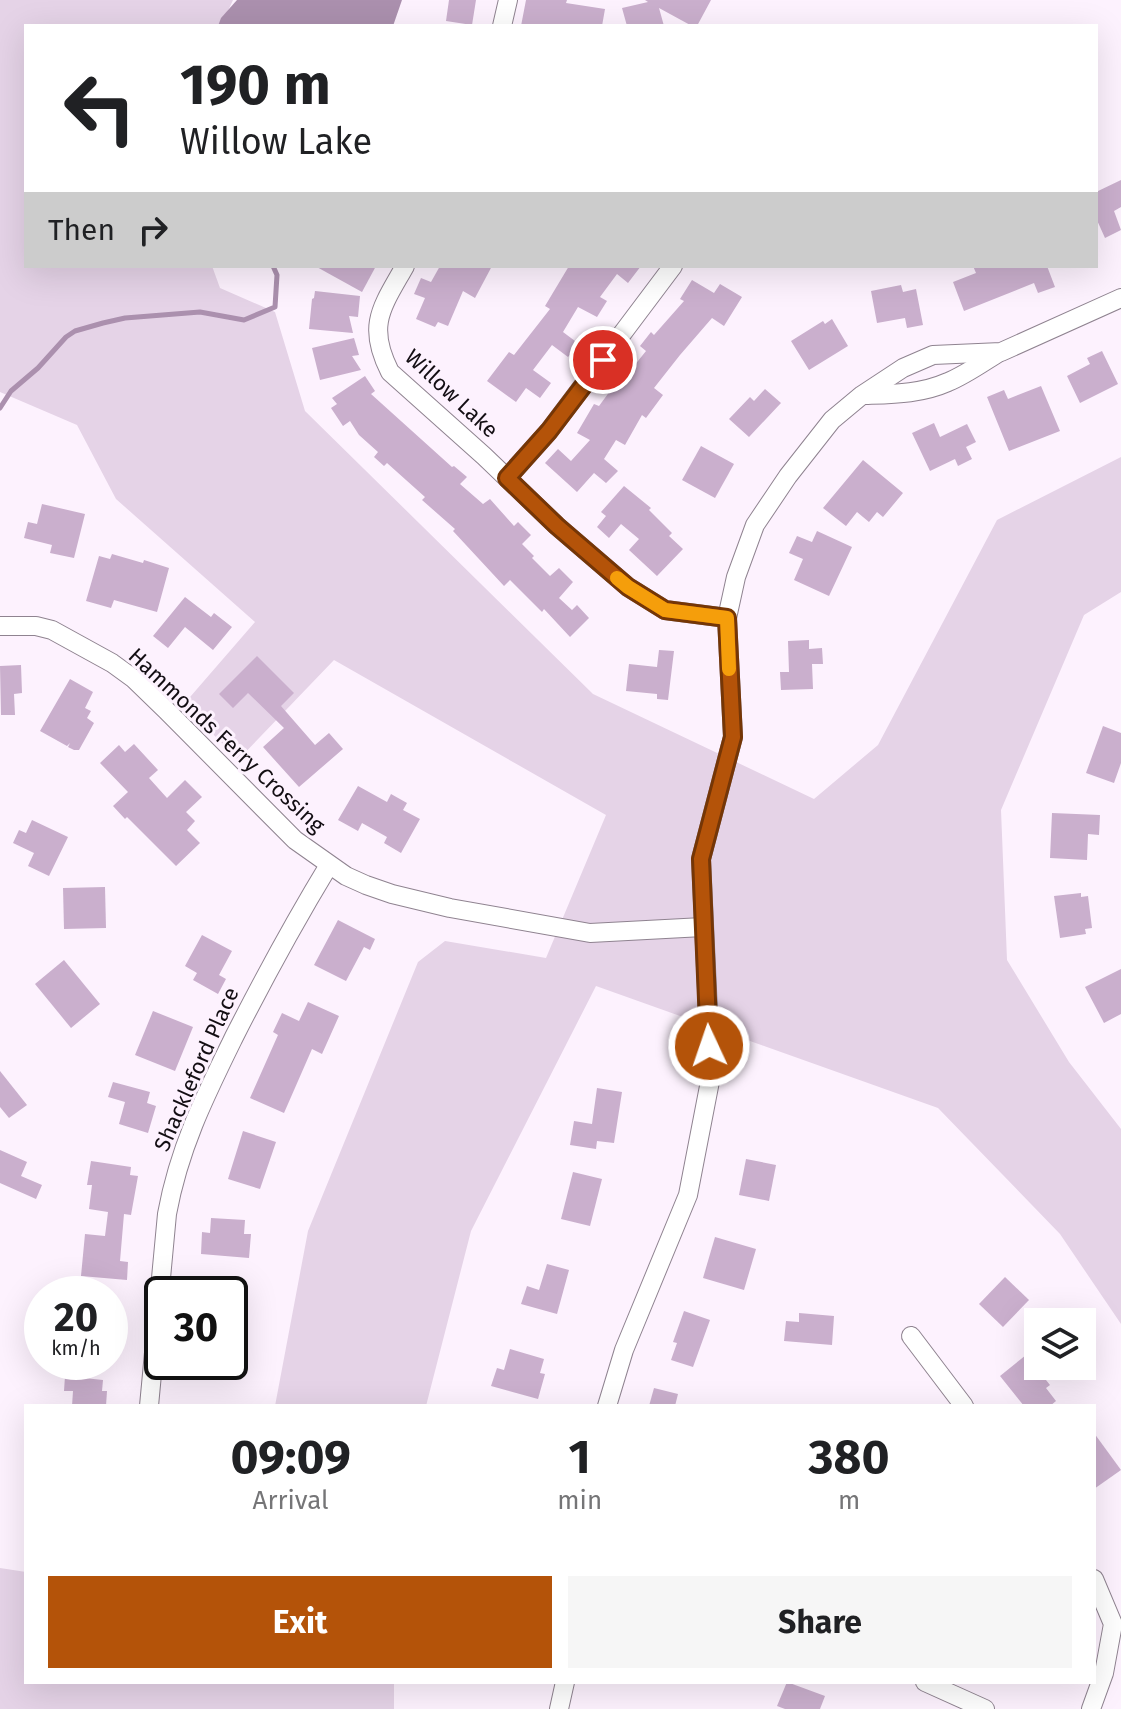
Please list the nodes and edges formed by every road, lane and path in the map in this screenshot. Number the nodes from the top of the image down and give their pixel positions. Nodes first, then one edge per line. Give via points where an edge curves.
1 (508, 0) edge
2 (502, 24) edge
3 (404, 268) edge
4 (671, 268) edge
5 (1121, 298) edge
6 (1001, 352) junction
7 (862, 395) junction
8 (507, 478) junction
9 (727, 618) junction
10 (0, 626) edge
11 (329, 865) junction
12 (703, 927) junction
13 (911, 1336) dead end
14 (149, 1404) edge
15 (608, 1404) edge
16 (962, 1404) edge
17 (1096, 1584) edge
18 (565, 1684) edge
19 (929, 1684) edge
20 (559, 1709) edge
21 (985, 1709) edge
22 (1091, 1709) edge

1 - 2 street
3 - 8 street, Willow Lake via 382,306 377,326 381,354 408,390
4 - 8 street via 549,431
5 - 6 street
6 - 7 street via 935,387
6 - 7 street via 933,355
7 - 9 street via 832,420 755,525
8 - 9 street, Willow Lake via 628,587 665,610
9 - 12 street via 733,737 701,859
10 - 11 street, Hammonds Ferry Crossing via 52,630 112,663 287,833
11 - 12 street, Hammonds Ferry Crossing via 392,894 551,928 601,933
11 - 14 street, Shackleford Place via 263,980 181,1156 167,1214
12 - 15 street via 711,1076 688,1195 624,1350
13 - 16 street
17 - 22 street via 1113,1624
18 - 20 street
19 - 21 street

